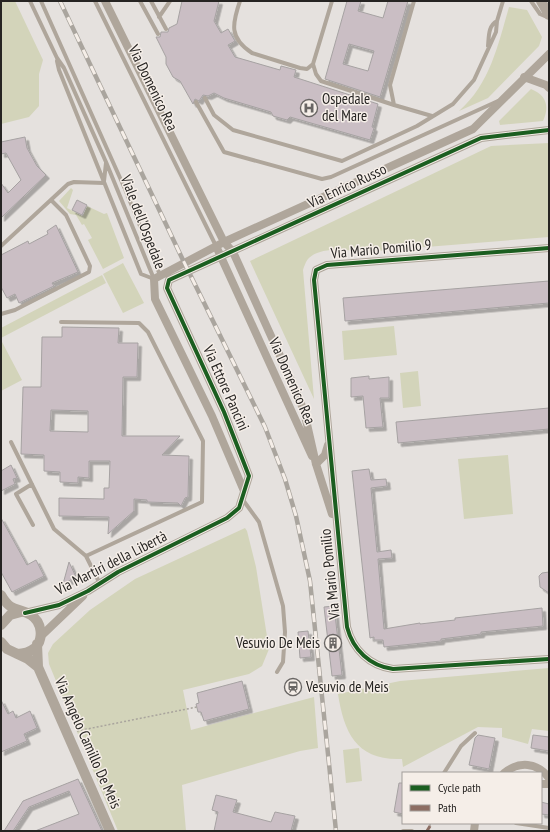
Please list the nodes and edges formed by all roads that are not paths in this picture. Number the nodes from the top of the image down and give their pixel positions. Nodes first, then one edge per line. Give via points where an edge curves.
1 (30, 1) edge
2 (40, 1) edge
3 (95, 1) edge
4 (105, 1) edge
5 (140, 1) edge
6 (151, 1) edge
7 (170, 1) edge
8 (240, 1) edge
9 (332, 1) edge
10 (414, 1) edge
11 (503, 1) edge
12 (531, 1) edge
13 (541, 1) edge
14 (549, 15) edge
15 (159, 17) junction
16 (549, 18) edge
17 (166, 29) dead end
18 (158, 34) dead end
19 (549, 54) edge
20 (57, 58) junction
21 (546, 61) edge
22 (314, 64) junction
23 (524, 77) junction
24 (549, 88) edge
25 (205, 98) dead end
26 (500, 100) junction
27 (196, 102) dead end
28 (394, 105) junction
29 (432, 116) junction
30 (548, 129) edge
31 (106, 162) junction
32 (104, 183) junction
33 (51, 200) junction
34 (224, 242) junction
35 (1, 246) edge
36 (216, 246) junction
37 (549, 248) edge
38 (233, 252) junction
39 (220, 257) junction
40 (157, 277) junction
41 (167, 288) joint
42 (1, 314) edge
43 (61, 322) dead end
44 (329, 441) junction
45 (12, 442) dead end
46 (316, 464) junction
47 (32, 484) junction
48 (244, 491) junction
49 (243, 500) junction
50 (33, 525) dead end
51 (339, 542) junction
52 (86, 556) junction
53 (100, 584) junction
54 (88, 591) junction
55 (2, 596) edge
56 (23, 612) junction
57 (2, 622) edge
58 (39, 641) junction
59 (1, 642) edge
60 (10, 653) edge
61 (549, 659) edge
62 (38, 667) junction
63 (277, 672) dead end
64 (475, 733) dead end
65 (445, 772) edge
66 (505, 772) edge
67 (549, 778) edge
68 (523, 824) edge
69 (549, 828) edge
70 (110, 831) edge
71 (403, 831) edge
72 (412, 831) edge

1 - 20 lane, Viale dell'Ospedale
2 - 40 lane via 125,189
3 - 36 lane, Via Domenico Rea
4 - 34 street, Via Domenico Rea
5 - 18 lane
6 - 15 lane
7 - 15 lane
8 - 22 lane via 232,24 237,38 247,49 252,53 300,68 307,69
9 - 22 lane
10 - 28 lane via 390,85
11 - 29 lane via 496,32 474,80 453,104
12 - 16 lane via 540,14
13 - 14 street
15 - 17 lane
19 - 21 street, Via Enrico Russo
20 - 31 lane, Viale dell'Ospedale via 64,68
20 - 32 lane, Viale dell'Ospedale via 59,70
21 - 23 street, Via Enrico Russo
22 - 28 lane via 321,81
23 - 24 street
23 - 26 street, Via Enrico Russo
25 - 29 lane via 214,115 233,130 342,161
26 - 27 lane via 322,179 224,152
26 - 34 street, Via Enrico Russo via 473,129
28 - 29 lane
30 - 38 street, Via Enrico Russo via 482,138
31 - 32 lane, Viale dell'Ospedale
31 - 40 lane, Viale dell'Ospedale
32 - 33 lane via 74,182 68,184
32 - 40 lane, Viale dell'Ospedale via 141,274
33 - 35 lane
33 - 42 lane via 66,215 90,266 89,272 15,310
34 - 36 street, Via Enrico Russo
34 - 38 street, Via Domenico Rea
36 - 39 street, Via Domenico Rea
36 - 40 street, Via Enrico Russo
37 - 44 street, Via Mario Pomilio 9 via 327,265 316,270 314,280
38 - 39 street, Via Enrico Russo
38 - 46 street, Via Domenico Rea via 304,411
39 - 41 street, Via Enrico Russo via 169,280
39 - 46 street, Via Domenico Rea
40 - 48 street, Via Ettore Pancini via 155,299 212,416
41 - 48 street, Via Ettore Pancini via 224,412 247,469 249,476
43 - 52 lane via 139,323 148,332 203,441 202,502
44 - 46 street via 325,455
44 - 51 street, Via Mario Pomilio
45 - 47 lane
46 - 51 street, Via Mario Pomilio
47 - 50 lane via 16,494
47 - 52 lane via 54,529
48 - 49 street, Via Ettore Pancini
49 - 53 street, Via Martiri della Libertà via 239,508 226,518 127,567
49 - 63 lane via 259,522 283,606 285,632 282,662
51 - 61 street, Via Mario Pomilio via 349,634 358,650 372,661 386,668 402,669
52 - 53 lane
53 - 54 street, Via Martiri della Libertà
54 - 56 street, Via Martiri della Libertà via 59,605
54 - 58 street, Via Martiri della Libertà
55 - 56 street, Via Angelo Camillo De Meis via 8,605
55 - 57 street, Via Angelo Camillo De Meis
56 - 57 street, Via Angelo Camillo De Meis via 12,613
56 - 58 street, Via Angelo Camillo De Meis via 37,621 40,629
58 - 60 street via 29,652
58 - 62 street, Via Angelo Camillo De Meis
59 - 60 street, Via Angelo Camillo De Meis
60 - 62 street, Via Angelo Camillo De Meis via 28,659
62 - 70 street, Via Angelo Camillo De Meis
64 - 65 lane via 461,746
66 - 67 street via 514,766 528,765 539,768
68 - 69 lane
71 - 72 lane

